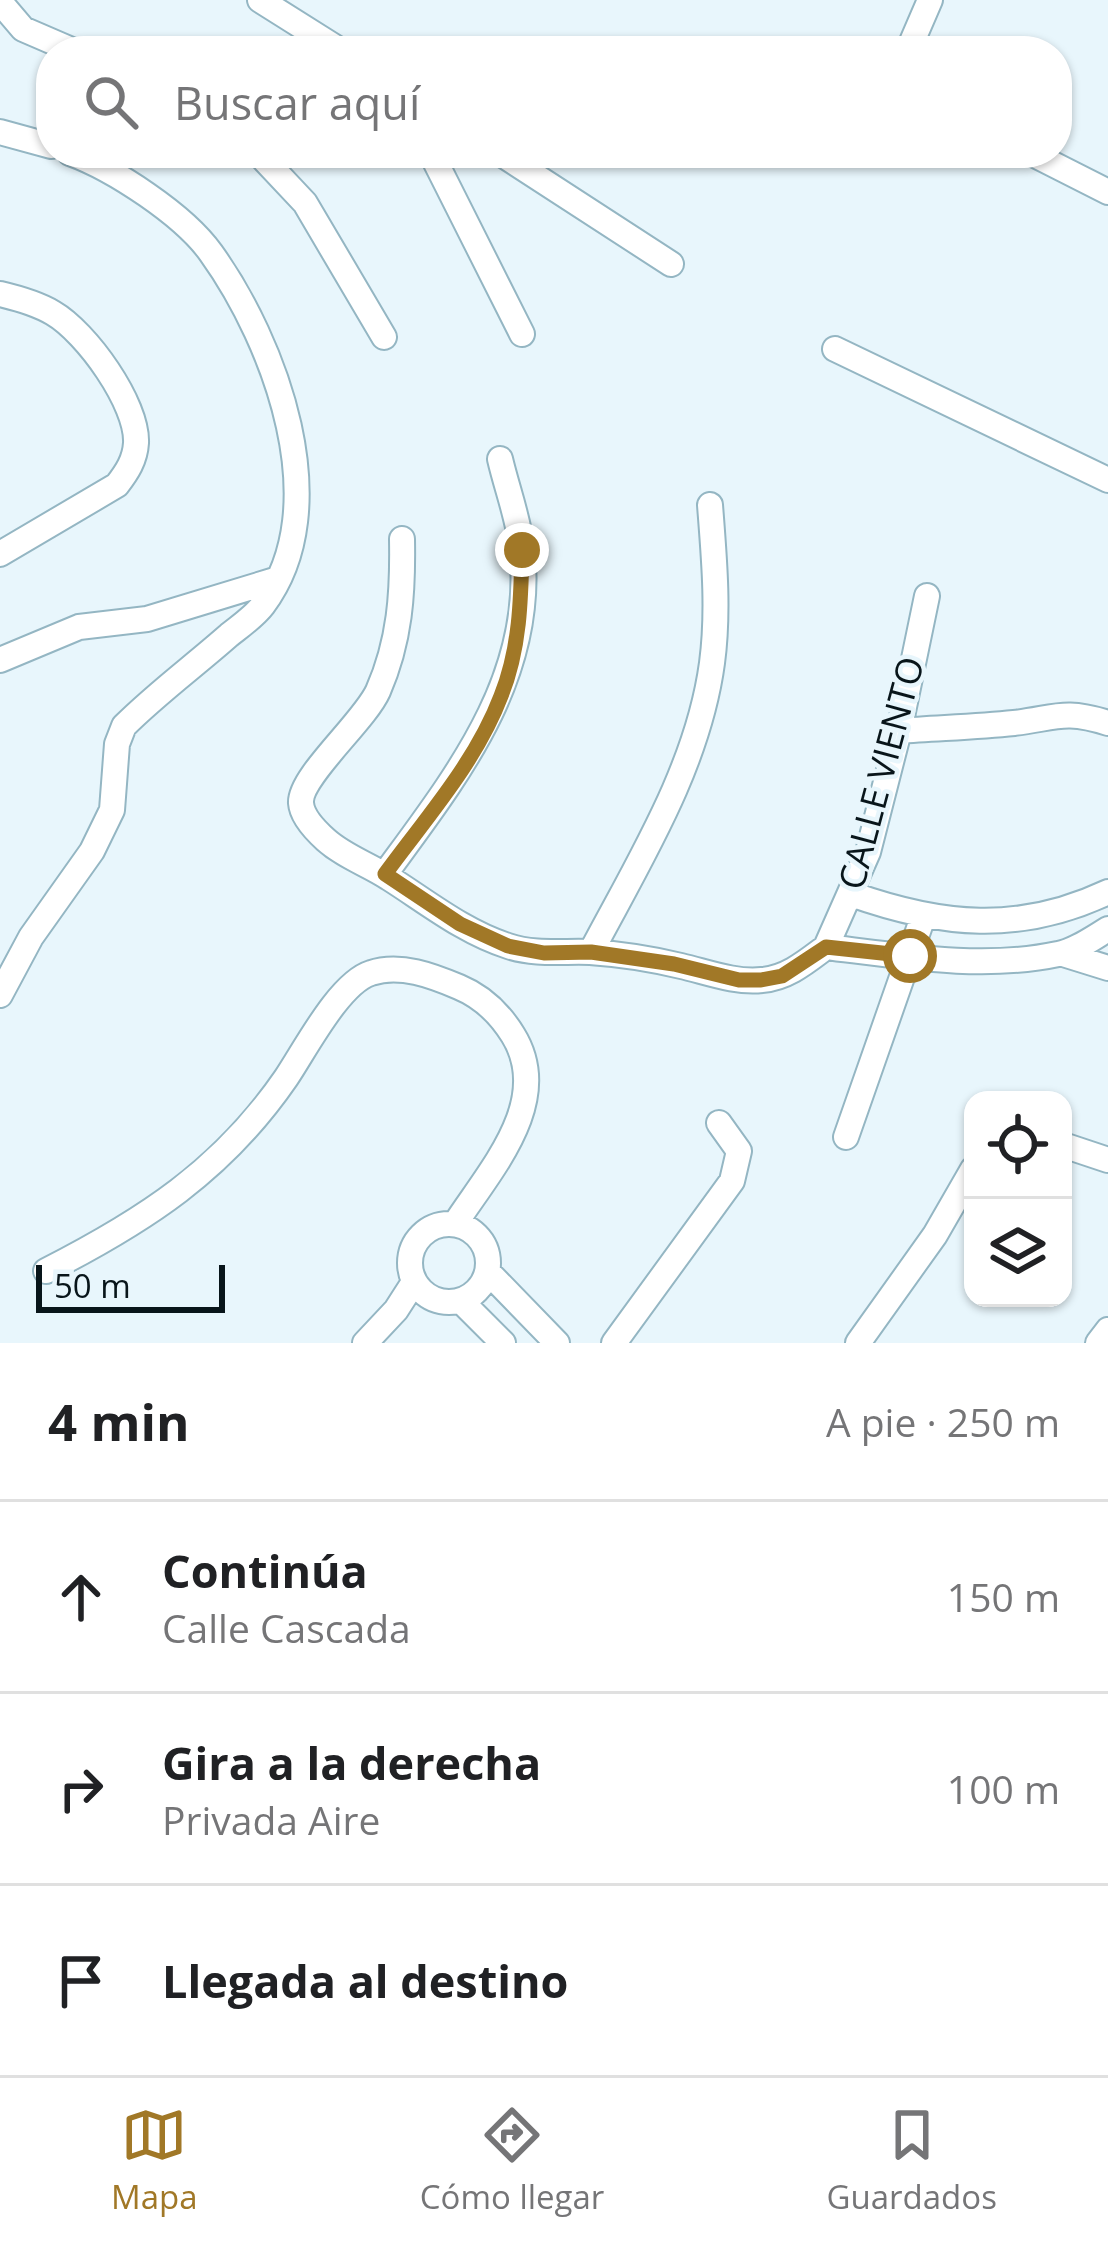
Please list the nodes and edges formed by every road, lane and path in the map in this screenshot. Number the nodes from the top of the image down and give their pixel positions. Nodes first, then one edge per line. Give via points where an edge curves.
1 (260, 0) edge
2 (930, 0) edge
3 (0, 2) edge
4 (41, 36) edge
5 (317, 36) edge
6 (914, 36) edge
7 (0, 132) edge
8 (36, 142) edge
9 (100, 168) edge
10 (272, 168) edge
11 (439, 168) edge
12 (523, 168) edge
13 (1060, 168) edge
14 (1108, 192) edge
15 (671, 264) dead end
16 (0, 294) edge
17 (522, 334) dead end
18 (385, 337) dead end
19 (835, 349) dead end
20 (500, 460) dead end
21 (1108, 480) edge
22 (710, 505) dead end
23 (402, 539) dead end
24 (0, 554) edge
25 (275, 580) junction
26 (927, 596) dead end
27 (0, 660) edge
28 (1108, 723) edge
29 (898, 731) junction
30 (385, 874) junction
31 (1108, 892) edge
32 (851, 893) junction
33 (923, 917) junction
34 (1108, 929) edge
35 (826, 947) junction
36 (591, 952) junction
37 (1063, 954) junction
38 (910, 956) junction
39 (1108, 968) edge
40 (0, 994) edge
41 (719, 1123) dead end
42 (846, 1137) dead end
43 (1072, 1148) edge
44 (1108, 1160) edge
45 (964, 1185) edge
46 (455, 1224) junction
47 (46, 1271) dead end
48 (488, 1272) junction
49 (414, 1282) junction
50 (461, 1301) junction
51 (1108, 1330) edge
52 (365, 1343) edge
53 (503, 1343) edge
54 (557, 1343) edge
55 (614, 1343) edge
56 (858, 1343) edge
57 (1098, 1343) edge

1 - 5 street
2 - 6 street
3 - 4 street
7 - 8 street
9 - 25 street via 139,188 209,249 244,308 284,405 299,478 290,551
10 - 18 street via 304,203
11 - 17 street
12 - 15 street
13 - 14 street
16 - 24 street via 53,313 81,335 108,371 136,440 117,485
19 - 21 street
20 - 30 street via 522,550 521,618 502,695 469,759
22 - 36 street via 712,662 696,732
23 - 30 street via 403,600 385,674 301,797 325,839
25 - 27 street via 147,619 79,627
25 - 40 street via 262,606 124,726 112,810
26 - 29 street, CALLE VIENTO
28 - 29 street via 1057,713
29 - 32 street, CALLE VIENTO
30 - 36 street via 508,946
31 - 33 street via 1037,917
32 - 33 street
32 - 35 street, CALLE VIENTO
33 - 38 street
34 - 37 street
35 - 36 street via 761,980
35 - 38 street
37 - 38 street
37 - 39 street
38 - 42 street
41 - 55 street via 739,1151 732,1180
43 - 44 street
45 - 56 street
46 - 47 street via 518,1126 527,1088 521,1048 471,992 433,976 371,972 350,985 280,1087 208,1170 116,1235
46 - 48 street via 482,1240
46 - 49 street via 418,1238 409,1262
48 - 50 street
48 - 54 street
49 - 50 street via 429,1298
49 - 52 street
50 - 53 street
51 - 57 street

